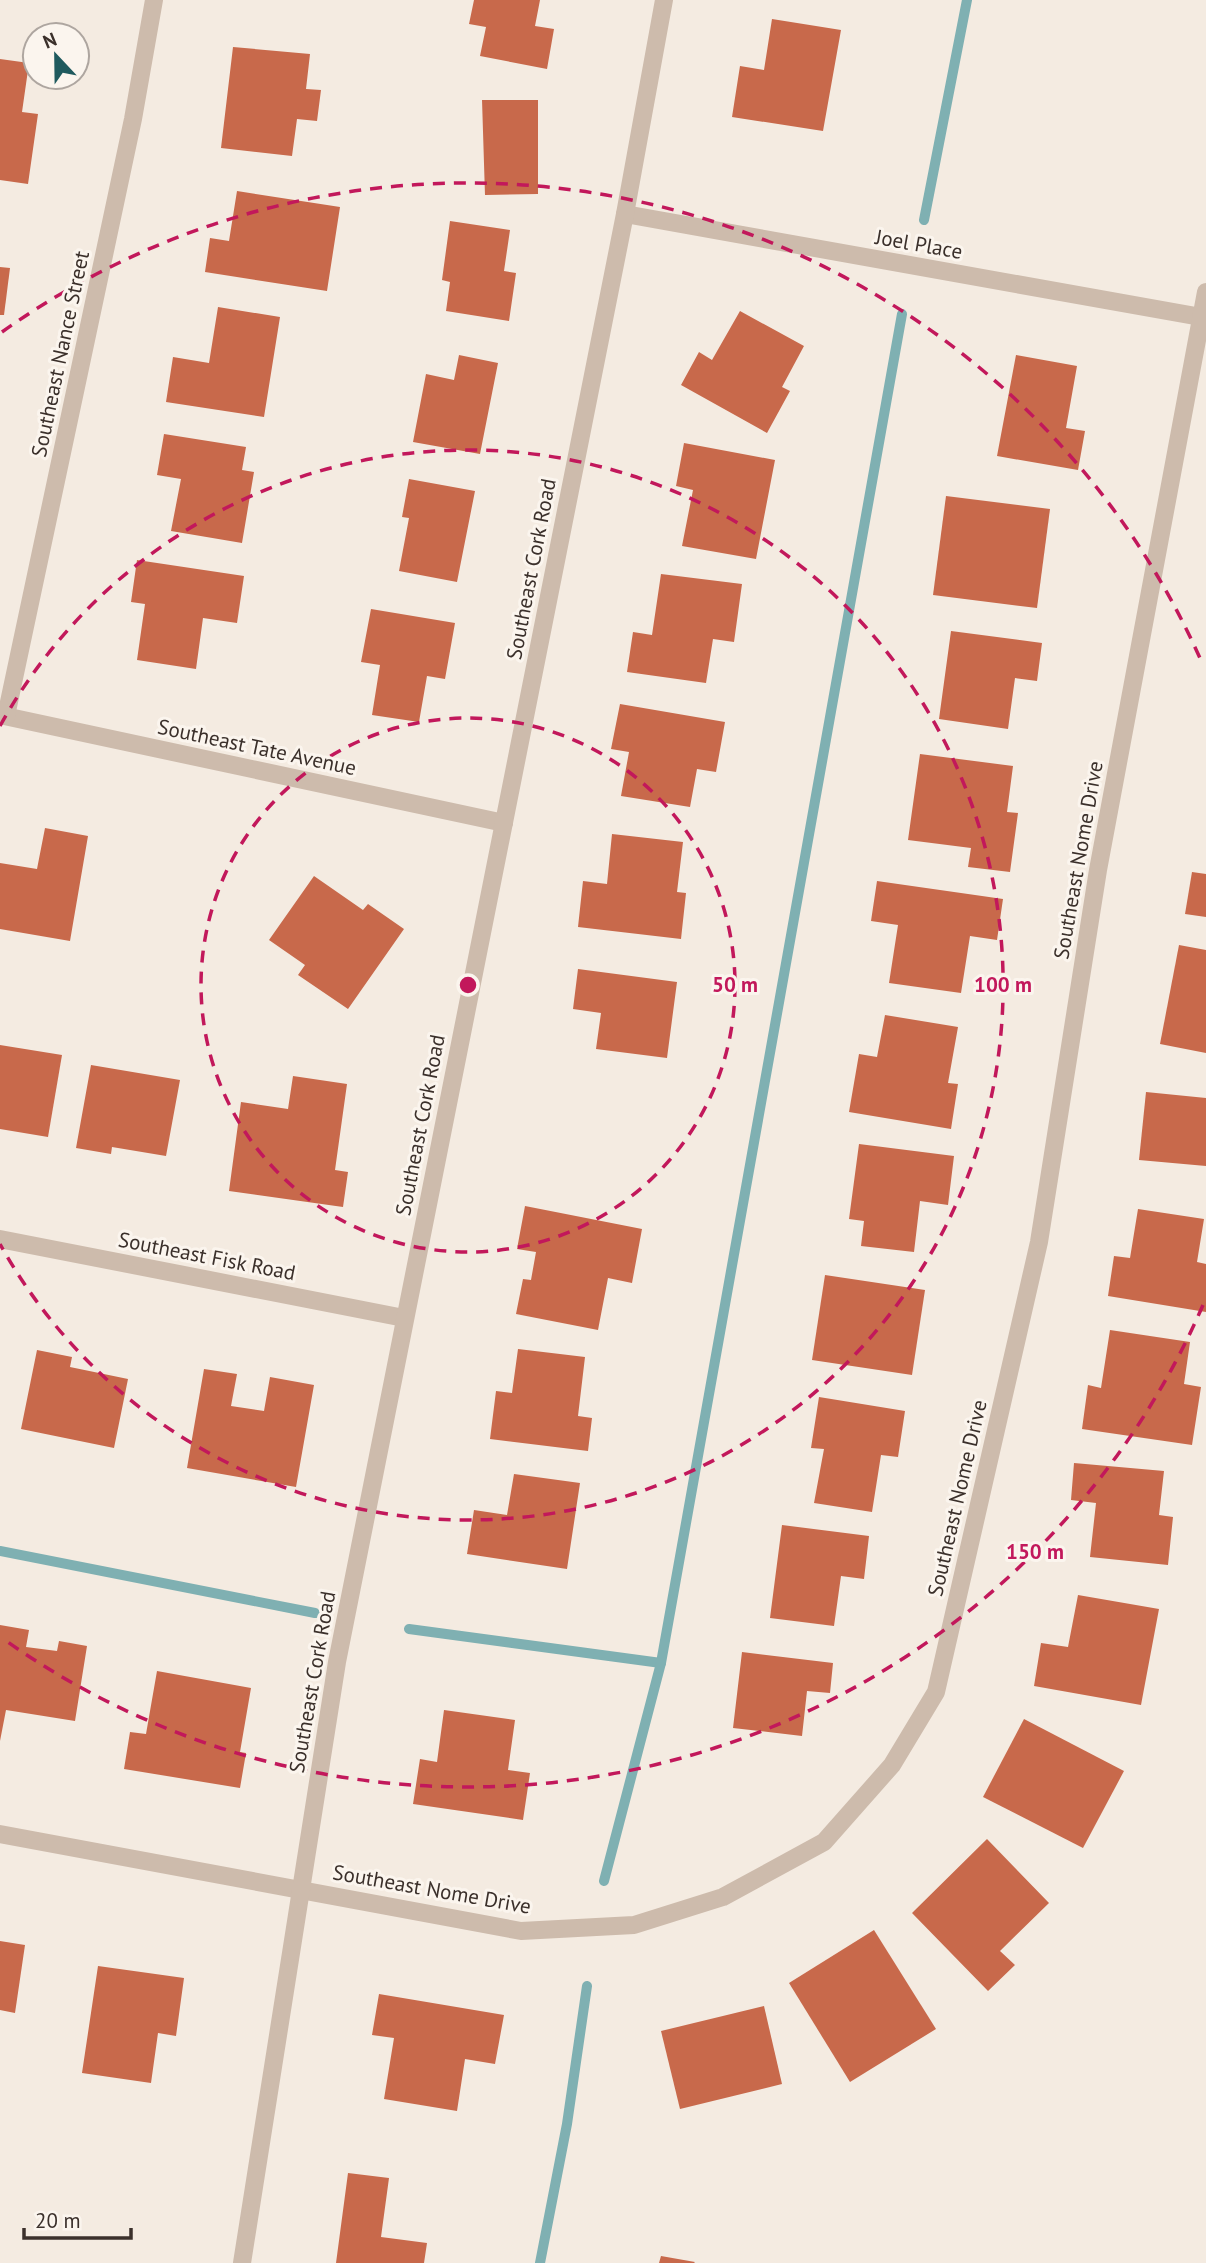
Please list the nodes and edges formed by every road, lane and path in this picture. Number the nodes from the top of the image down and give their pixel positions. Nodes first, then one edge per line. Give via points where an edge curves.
1 (153, 0) edge
2 (664, 0) edge
3 (625, 214) junction
4 (1206, 292) edge
5 (1204, 317) edge
6 (3, 716) edge
7 (505, 823) junction
8 (0, 1239) edge
9 (404, 1318) junction
10 (0, 1834) edge
11 (300, 1888) junction
12 (242, 2263) edge

1 - 6 street, Southeast Nance Street via 133,119
2 - 3 street, Southeast Cork Road
3 - 5 street, Joel Place
3 - 7 street, Southeast Cork Road
4 - 5 street, Southeast Nome Drive
5 - 11 street, Southeast Nome Drive via 1098,870 1039,1242 936,1692 892,1765 824,1842 723,1897 634,1925 521,1931
6 - 7 street, Southeast Tate Avenue
7 - 9 street, Southeast Cork Road
8 - 9 street, Southeast Fisk Road
9 - 11 street, Southeast Cork Road via 337,1662
10 - 11 street, Southeast Nome Drive
11 - 12 street, Southeast Cork Road

